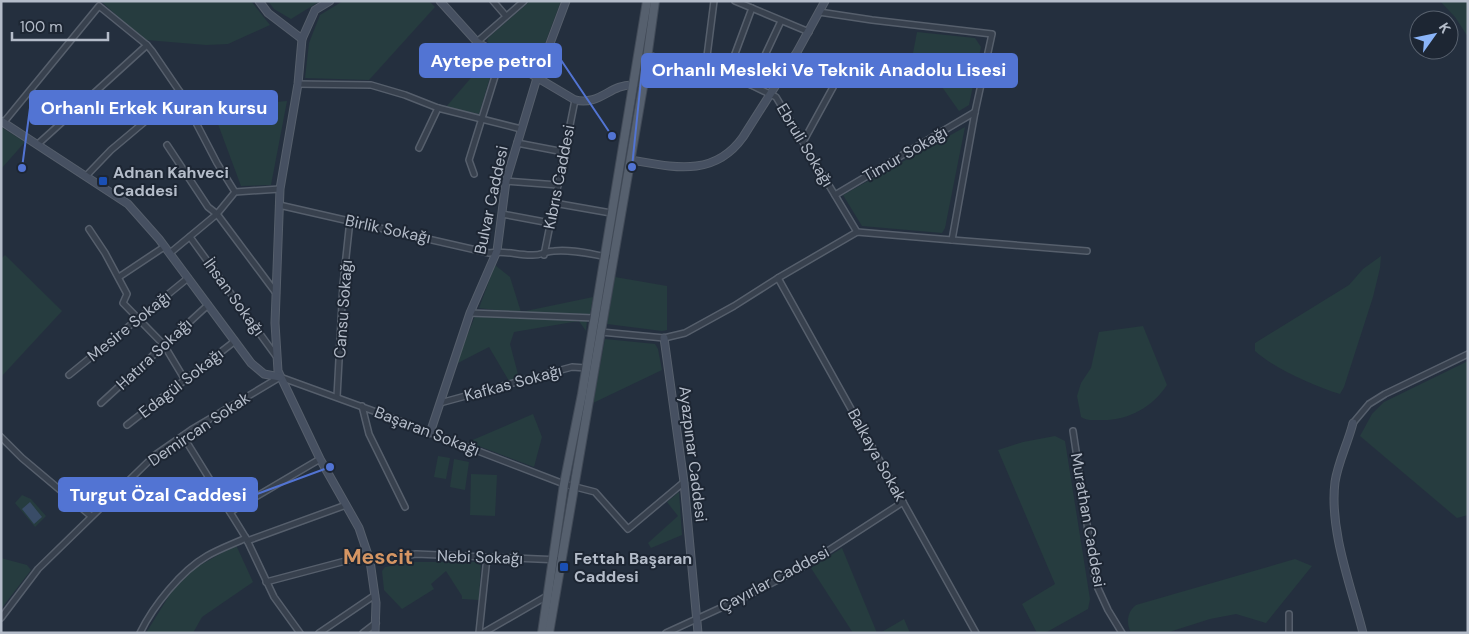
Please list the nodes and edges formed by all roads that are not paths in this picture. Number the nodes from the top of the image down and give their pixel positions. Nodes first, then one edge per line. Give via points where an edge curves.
1 (259, 1) edge
2 (330, 1) edge
3 (440, 1) edge
4 (493, 1) edge
5 (524, 1) edge
6 (566, 1) edge
7 (647, 1) edge
8 (655, 1) edge
9 (714, 1) edge
10 (735, 1) edge
11 (825, 1) edge
12 (752, 8) junction
13 (820, 12) junction
14 (506, 16) junction
15 (781, 21) junction
16 (809, 32) junction
17 (302, 39) junction
18 (477, 42) junction
19 (147, 45) junction
20 (648, 55) junction
21 (501, 56) junction
22 (849, 58) dead end
23 (704, 72) junction
24 (537, 78) junction
25 (726, 78) junction
26 (298, 84) junction
27 (751, 85) junction
28 (633, 86) junction
29 (180, 92) junction
30 (771, 93) junction
31 (574, 100) junction
32 (438, 108) junction
33 (975, 112) junction
34 (482, 119) junction
35 (3, 121) edge
36 (521, 128) junction
37 (803, 142) junction
38 (517, 143) junction
39 (38, 144) junction
40 (167, 145) dead end
41 (419, 148) dead end
42 (564, 152) junction
43 (631, 160) junction
44 (474, 174) dead end
45 (86, 176) junction
46 (506, 180) junction
47 (558, 185) junction
48 (280, 189) junction
49 (236, 192) junction
50 (835, 195) junction
51 (554, 203) junction
52 (279, 205) junction
53 (611, 213) junction
54 (217, 214) junction
55 (502, 214) junction
56 (350, 220) junction
57 (550, 223) junction
58 (88, 229) dead end
59 (857, 232) junction
60 (190, 237) junction
61 (952, 240) junction
62 (164, 247) junction
63 (497, 251) junction
64 (1087, 251) dead end
65 (170, 254) junction
66 (544, 255) junction
67 (609, 257) junction
68 (119, 277) junction
69 (188, 278) junction
70 (778, 278) junction
71 (276, 294) junction
72 (208, 304) junction
73 (470, 313) junction
74 (594, 318) junction
75 (138, 319) junction
76 (601, 332) junction
77 (664, 338) junction
78 (235, 341) junction
79 (164, 345) junction
80 (1468, 354) edge
81 (278, 358) junction
82 (586, 368) junction
83 (69, 375) dead end
84 (280, 377) junction
85 (185, 380) junction
86 (337, 397) junction
87 (440, 402) junction
88 (101, 403) dead end
89 (362, 406) junction
90 (1353, 424) joint
91 (126, 425) dead end
92 (1073, 431) dead end
93 (430, 433) junction
94 (184, 436) junction
95 (1, 437) edge
96 (320, 459) junction
97 (684, 482) junction
98 (564, 484) junction
99 (574, 486) junction
100 (903, 502) junction
101 (346, 505) junction
102 (404, 507) dead end
103 (230, 512) junction
104 (91, 516) junction
105 (247, 540) junction
106 (487, 557) junction
107 (369, 558) junction
108 (557, 560) junction
109 (266, 582) junction
110 (375, 595) junction
111 (548, 595) junction
112 (1289, 614) dead end
113 (1, 618) edge
114 (697, 619) junction
115 (376, 623) junction
116 (140, 633) edge
117 (300, 633) edge
118 (319, 633) edge
119 (363, 633) edge
120 (375, 633) edge
121 (481, 633) edge
122 (542, 633) edge
123 (550, 633) edge
124 (666, 633) edge
125 (698, 633) edge
126 (976, 633) edge
127 (1122, 633) edge
128 (1289, 633) edge
129 (1363, 633) edge

1 - 17 street via 268,13
2 - 17 street via 316,10
3 - 18 street
4 - 14 street
5 - 14 street
6 - 24 street, Bulvar Caddesi
7 - 28 main road
8 - 20 main road
9 - 23 street
10 - 12 street
11 - 13 street
12 - 15 street
12 - 25 street
13 - 16 street
13 - 33 street via 992,34
14 - 18 street
15 - 16 street
15 - 27 street
16 - 30 street
17 - 26 street
18 - 21 street
19 - 29 street
19 - 35 street via 99,6
19 - 39 street
20 - 23 street, Ebruli Sokağı
20 - 43 main road
21 - 24 street
21 - 34 street
22 - 37 street
23 - 25 street, Ebruli Sokağı
24 - 31 street
24 - 36 street, Bulvar Caddesi
25 - 27 street, Ebruli Sokağı
26 - 32 street via 371,85
26 - 48 street
27 - 30 street, Ebruli Sokağı
28 - 31 street via 623,86 590,102
28 - 53 main road
29 - 45 street via 111,150
29 - 49 street
30 - 37 street, Ebruli Sokağı via 776,96
30 - 43 street via 738,144 714,160 688,168
31 - 42 street, Kıbrıs Caddesi
32 - 34 street
32 - 41 street
33 - 50 street, Timur Sokağı
33 - 61 street
34 - 36 street
34 - 44 street via 469,160
35 - 39 street
36 - 38 street, Bulvar Caddesi
37 - 50 street, Ebruli Sokağı
38 - 42 street
38 - 46 street, Bulvar Caddesi
39 - 45 street
40 - 54 street via 208,206
42 - 47 street, Kıbrıs Caddesi
43 - 67 main road
45 - 62 street via 128,204
46 - 47 street
46 - 55 street, Bulvar Caddesi
47 - 51 street, Kıbrıs Caddesi
48 - 49 street
48 - 52 street
49 - 54 street
50 - 59 street, Ebruli Sokağı
51 - 53 street
51 - 57 street, Kıbrıs Caddesi
52 - 56 street, Birlik Sokağı
52 - 71 street
53 - 67 main road
54 - 60 street
54 - 71 street
55 - 57 street
55 - 63 street, Bulvar Caddesi
56 - 63 street, Birlik Sokağı via 489,253
56 - 86 street, Cansu Sokağı
57 - 66 street, Kıbrıs Caddesi
58 - 68 street
59 - 61 street
59 - 70 street
60 - 65 street
60 - 81 street, İhsan Sokağı
61 - 64 street
62 - 65 street
62 - 68 street
63 - 66 street, Birlik Sokağı
63 - 73 street, Bulvar Caddesi
65 - 69 street
66 - 67 street, Birlik Sokağı via 551,251 564,251
67 - 74 main road
67 - 76 main road
68 - 75 street via 127,294 123,302
69 - 72 street
69 - 75 street, Mesire Sokağı
70 - 77 street via 685,333
70 - 100 street, Balkaya Sokak
71 - 81 street
72 - 78 street
72 - 79 street, Hatıra Sokağı
73 - 74 street
73 - 87 street, Bulvar Caddesi
74 - 82 main road
75 - 79 street
75 - 83 street, Mesire Sokağı
76 - 77 street
76 - 99 main road
77 - 97 street, Ayazpınar Caddesi
78 - 84 street via 251,363 264,374
78 - 85 street, Edagül Sokağı
79 - 85 street
79 - 88 street, Hatıra Sokağı
80 - 90 street via 1380,397 1364,409
81 - 84 street
82 - 87 street, Kafkas Sokağı via 572,367
82 - 98 main road
84 - 86 street, Başaran Sokağı
84 - 94 street, Demircan Sokak
84 - 96 street
85 - 91 street, Edagül Sokağı
86 - 89 street, Başaran Sokağı
87 - 93 street, Bulvar Caddesi
89 - 93 street, Başaran Sokağı
89 - 102 street via 369,434
90 - 129 street via 1337,472 1334,512
92 - 127 street, Murathan Caddesi via 1096,584
93 - 98 street, Başaran Sokağı
94 - 103 street
94 - 104 street, Demircan Sokak via 155,455
95 - 104 street
96 - 101 street
96 - 103 street
97 - 99 street, Başaran Sokağı via 628,529 595,492
97 - 114 street, Ayazpınar Caddesi
98 - 99 street, Başaran Sokağı
98 - 108 main road
99 - 108 main road
100 - 114 street, Çayırlar Caddesi via 806,565
100 - 126 street, Balkaya Sokak
101 - 105 street
101 - 107 street via 359,528
103 - 105 street
104 - 113 street, Demircan Sokak via 38,569
105 - 109 street
105 - 116 street via 208,555 193,566 174,584
106 - 107 street, Nebi Sokağı via 416,554
106 - 108 street, Nebi Sokağı
106 - 121 street
107 - 109 street, Nebi Sokağı
107 - 110 street
108 - 111 main road
108 - 123 main road
109 - 117 street
110 - 115 street
110 - 118 street
111 - 121 street
111 - 122 main road
112 - 128 street
114 - 124 street, Çayırlar Caddesi
114 - 125 street, Ayazpınar Caddesi
115 - 119 street
115 - 120 street

